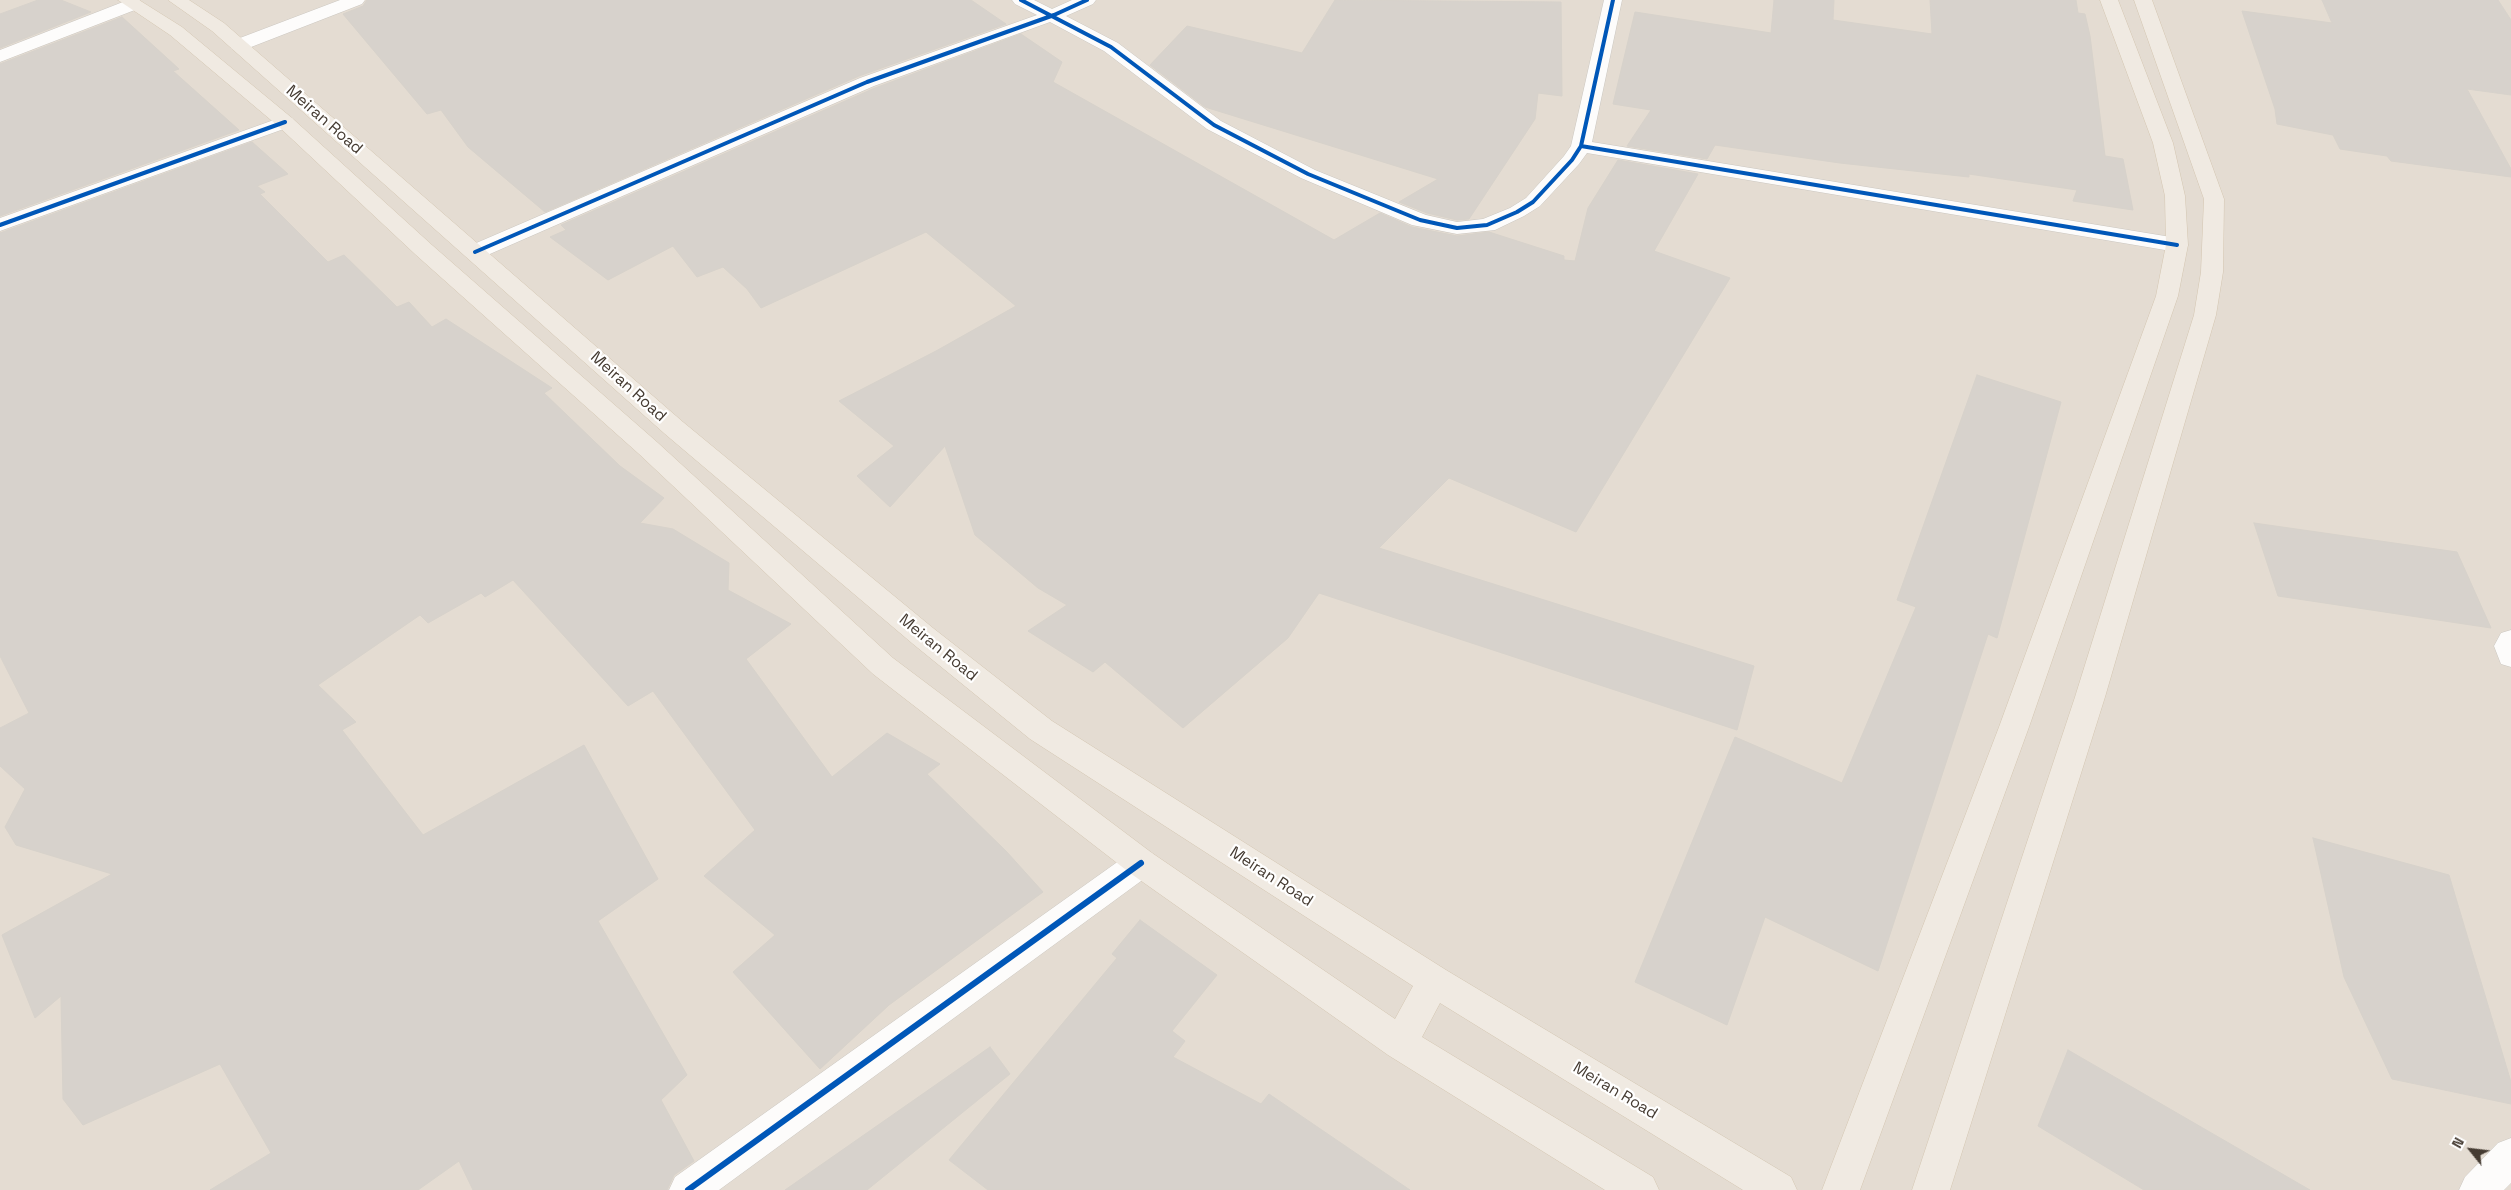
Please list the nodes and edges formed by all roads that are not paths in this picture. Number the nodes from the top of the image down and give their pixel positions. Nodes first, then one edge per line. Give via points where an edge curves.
1 (176, 0) edge
2 (319, 0) edge
3 (356, 0) edge
4 (1021, 0) edge
5 (1087, 0) edge
6 (1613, 0) edge
7 (2109, 0) edge
8 (2142, 0) edge
9 (131, 2) edge
10 (1054, 15) junction
11 (232, 39) junction
12 (0, 56) edge
13 (285, 122) junction
14 (1581, 146) junction
15 (0, 225) edge
16 (2177, 245) junction
17 (475, 252) junction
18 (2511, 641) edge
19 (2511, 656) edge
20 (1141, 863) junction
21 (1434, 981) junction
22 (1400, 1043) junction
23 (2511, 1156) edge
24 (688, 1190) edge
25 (1640, 1190) edge
26 (1778, 1190) edge
27 (1841, 1190) edge
28 (1931, 1190) edge
29 (2478, 1190) edge

1 - 11 main road, Meiran Road
2 - 11 street
3 - 11 street
4 - 10 street
5 - 10 street
6 - 14 street
7 - 16 main road via 2163,142 2175,196
8 - 28 main road via 2214,199 2211,281 2205,315 2090,697
9 - 12 street
9 - 13 main road, Meiran Road via 176,31
10 - 14 street via 1111,47 1214,124 1308,174 1442,226 1487,225 1517,212 1533,202
10 - 17 street via 867,82
11 - 17 main road, Meiran Road
13 - 15 street
13 - 20 main road, Meiran Road via 648,448 883,666
14 - 16 street
16 - 27 main road via 2167,296 2014,727
17 - 21 main road, Meiran Road via 674,428 1041,730
18 - 19 street via 2508,646
20 - 22 main road, Meiran Road
20 - 24 street
21 - 22 main road
21 - 26 main road, Meiran Road
22 - 25 main road, Meiran Road
23 - 29 street

